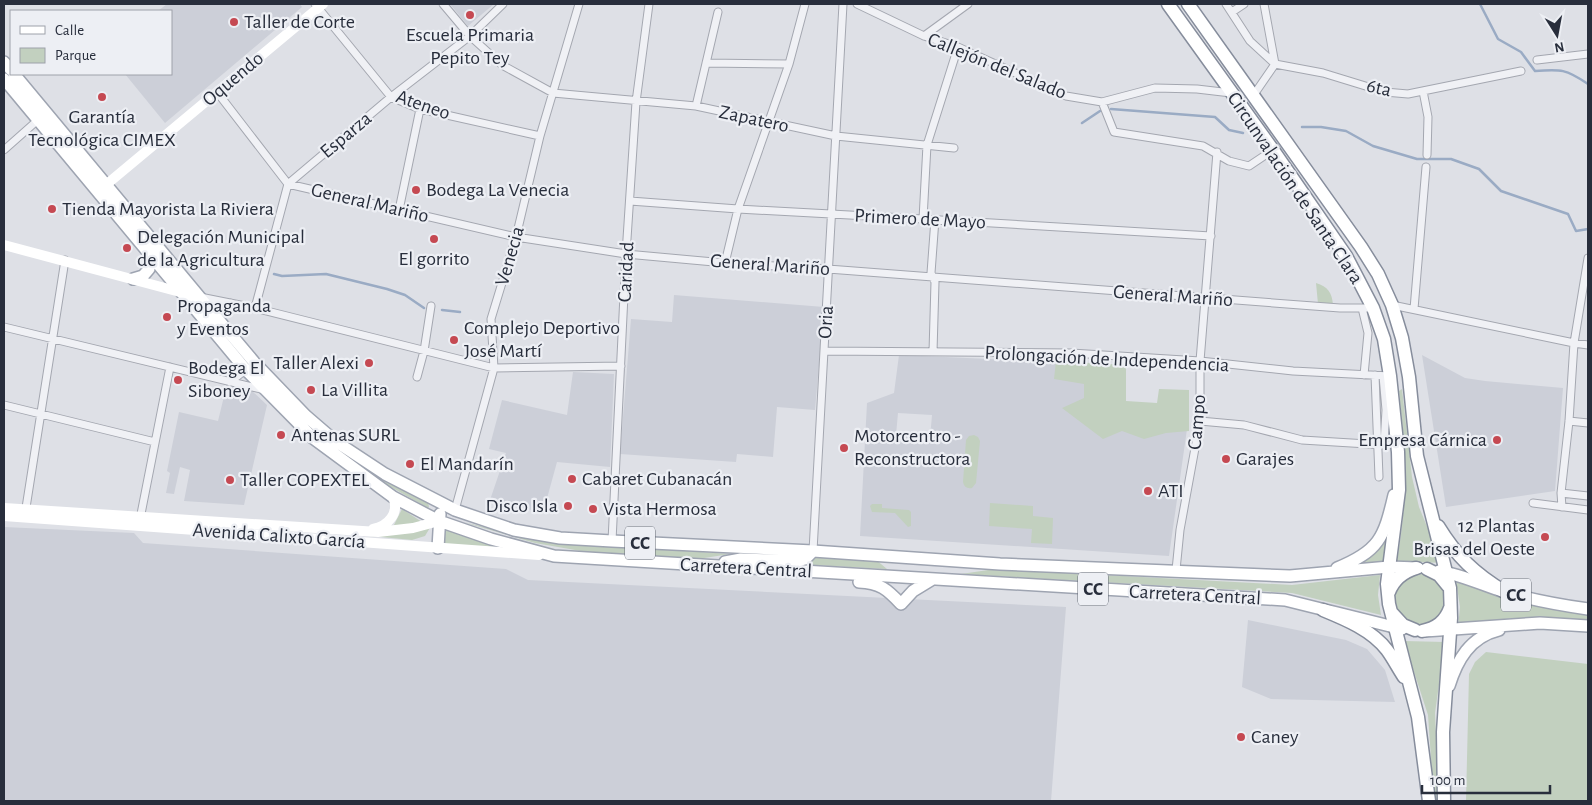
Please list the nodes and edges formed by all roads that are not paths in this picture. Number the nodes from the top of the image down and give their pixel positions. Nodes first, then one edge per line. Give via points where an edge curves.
1 (443, 4) edge
2 (503, 4) edge
3 (579, 4) edge
4 (649, 4) edge
5 (805, 4) edge
6 (843, 4) edge
7 (857, 4) edge
8 (968, 4) edge
9 (1168, 4) edge
10 (1188, 4) edge
11 (1226, 4) edge
12 (1244, 4) edge
13 (1264, 4) edge
14 (319, 5) edge
15 (718, 12) dead end
16 (1232, 12) junction
17 (470, 36) junction
18 (924, 36) junction
19 (958, 47) junction
20 (1588, 54) edge
21 (1537, 60) dead end
22 (706, 63) junction
23 (788, 64) junction
24 (1275, 64) junction
25 (1521, 71) dead end
26 (15, 75) edge
27 (4, 79) edge
28 (1423, 91) junction
29 (217, 92) junction
30 (553, 93) junction
31 (1231, 93) junction
32 (1253, 96) junction
33 (391, 98) junction
34 (636, 102) junction
35 (1102, 102) junction
36 (696, 106) junction
37 (420, 109) junction
38 (42, 116) junction
39 (768, 122) junction
40 (540, 136) junction
41 (836, 136) junction
42 (927, 145) junction
43 (954, 148) dead end
44 (4, 150) edge
45 (1274, 150) junction
46 (1217, 152) junction
47 (1427, 154) dead end
48 (1426, 167) dead end
49 (288, 184) junction
50 (102, 189) junction
51 (630, 201) junction
52 (399, 210) junction
53 (738, 210) junction
54 (832, 214) junction
55 (923, 218) junction
56 (935, 219) junction
57 (1211, 236) junction
58 (516, 237) junction
59 (4, 245) edge
60 (153, 250) junction
61 (626, 254) junction
62 (1588, 258) edge
63 (65, 260) junction
64 (725, 263) junction
65 (828, 269) junction
66 (933, 277) junction
67 (132, 279) junction
68 (180, 292) junction
69 (199, 296) junction
70 (1205, 298) junction
71 (231, 303) junction
72 (1392, 305) junction
73 (432, 306) dead end
74 (255, 308) junction
75 (1368, 308) junction
76 (1414, 309) junction
77 (212, 322) junction
78 (4, 327) edge
79 (52, 339) junction
80 (1574, 343) junction
81 (1588, 345) edge
82 (424, 351) junction
83 (824, 351) junction
84 (934, 352) junction
85 (254, 362) junction
86 (1200, 362) junction
87 (621, 366) junction
88 (170, 367) junction
89 (494, 368) junction
90 (246, 370) junction
91 (1364, 375) junction
92 (1383, 376) junction
93 (417, 377) dead end
94 (230, 382) junction
95 (265, 390) junction
96 (4, 405) edge
97 (41, 414) junction
98 (1200, 421) junction
99 (1569, 421) junction
100 (1588, 423) edge
101 (317, 434) junction
102 (155, 442) junction
103 (1378, 444) junction
104 (1398, 464) junction
105 (384, 474) junction
106 (1379, 477) dead end
107 (376, 486) junction
108 (1561, 493) junction
109 (1588, 496) edge
110 (393, 498) junction
111 (436, 502) junction
112 (1533, 503) dead end
113 (1562, 507) junction
114 (4, 508) edge
115 (454, 510) junction
116 (1588, 510) edge
117 (25, 514) junction
118 (1431, 514) junction
119 (4, 516) edge
120 (139, 521) junction
121 (440, 521) junction
122 (514, 530) junction
123 (359, 532) junction
124 (612, 541) junction
125 (438, 548) junction
126 (813, 551) junction
127 (554, 556) junction
128 (909, 557) junction
129 (703, 565) junction
130 (1389, 567) junction
131 (1422, 568) junction
132 (1176, 570) junction
133 (1446, 572) junction
134 (830, 573) junction
135 (1322, 573) junction
136 (907, 578) junction
137 (938, 580) junction
138 (1505, 592) junction
139 (1451, 600) junction
140 (1388, 601) junction
141 (1588, 609) edge
142 (1323, 610) junction
143 (1540, 623) junction
144 (1588, 626) edge
145 (1395, 627) junction
146 (1419, 631) junction
147 (1450, 631) junction
148 (1412, 690) junction
149 (1445, 702) junction
150 (1429, 801) edge
151 (1444, 801) edge

1 - 17 street
2 - 17 street, Esparza
3 - 30 street, Venecia
4 - 34 street, Caridad
5 - 23 street
6 - 41 street, Oria
7 - 18 street, Callejón del Salado
8 - 18 street
9 - 31 highway, Circunvalación de Santa Clara
10 - 32 highway, Circunvalación de Santa Clara
11 - 16 street
12 - 16 street
13 - 24 street
14 - 29 main road, Oquendo
14 - 33 street, Ateneo
15 - 22 street
16 - 24 street via 1250,41
17 - 30 street via 502,65
17 - 33 street, Esparza
18 - 19 street, Callejón del Salado
19 - 35 street, Callejón del Salado via 1066,96
19 - 42 street
20 - 21 street
22 - 23 street
22 - 36 street
23 - 39 street
24 - 28 street, 6ta via 1324,73 1385,92 1408,94
24 - 32 street
25 - 28 street, 6ta
26 - 38 main road, Carretera Central / CC
27 - 38 main road, Carretera Central / CC
28 - 47 street via 1428,117
29 - 49 street, General Mariño
29 - 50 main road, Oquendo
30 - 34 street, Zapatero
30 - 40 street, Venecia
31 - 35 street, Callejón del Salado via 1155,88
31 - 45 highway, Circunvalación de Santa Clara
32 - 72 highway, Circunvalación de Santa Clara via 1361,247
33 - 37 street, Ateneo
33 - 49 street, Esparza
34 - 36 street, Zapatero
34 - 51 street, Caridad
35 - 46 street via 1114,132 1203,146
36 - 39 street, Zapatero
37 - 40 street, Ateneo
37 - 52 street
38 - 44 street
38 - 50 main road, Carretera Central / CC
39 - 41 street, Zapatero
39 - 53 street
40 - 58 street, Venecia
41 - 42 street, Zapatero
41 - 54 street, Oria
42 - 43 street, Zapatero
42 - 55 street
45 - 46 street via 1249,166 1230,161
45 - 75 highway, Circunvalación de Santa Clara via 1346,256
46 - 57 street, Campo
48 - 76 street
49 - 52 street, General Mariño
49 - 74 street
50 - 60 main road, Carretera Central / CC
51 - 53 street, Primero de Mayo
51 - 61 street, Caridad
52 - 58 street, General Mariño
53 - 54 street, Primero de Mayo
53 - 64 street
54 - 55 street, Primero de Mayo
54 - 65 street, Oria
55 - 56 street, Primero de Mayo
56 - 57 street, Primero de Mayo
56 - 66 street
57 - 70 street, Campo
58 - 61 street, General Mariño
58 - 89 street, Venecia via 492,319
59 - 63 main road
60 - 67 main road via 149,269 143,276
60 - 68 main road, Carretera Central / CC
60 - 69 main road, Carretera Central / CC
61 - 64 street, General Mariño
61 - 87 street, Caridad
62 - 80 street
63 - 67 main road
63 - 79 street
64 - 65 street, General Mariño
65 - 66 street, General Mariño
65 - 83 street, Oria
66 - 70 street, General Mariño
66 - 84 street
67 - 68 main road
68 - 69 street
68 - 77 main road, Carretera Central / CC
69 - 71 street
69 - 77 main road, Carretera Central / CC
70 - 75 street, General Mariño
70 - 86 street, Campo
71 - 74 street
71 - 77 street via 223,306
72 - 76 street
72 - 118 highway, Circunvalación de Santa Clara via 1402,338 1417,456
73 - 82 street
74 - 82 street
75 - 91 street
75 - 92 highway, Circunvalación de Santa Clara via 1384,339
76 - 80 street
77 - 85 main road, Carretera Central / CC
77 - 90 main road, Carretera Central / CC
78 - 79 street
79 - 88 street
79 - 97 street
80 - 81 street
80 - 99 street
82 - 89 street
82 - 93 street
83 - 84 street, Prolongación de Independencia
83 - 126 street, Oria
84 - 86 street, Prolongación de Independencia via 1071,352
85 - 90 street
85 - 101 main road, Carretera Central / CC via 304,415
86 - 91 street, Prolongación de Independencia
86 - 98 street, Campo
87 - 89 street
87 - 124 street, Caridad
88 - 94 street
88 - 102 street
89 - 115 street, Venecia
90 - 94 street
90 - 95 main road, Carretera Central / CC
91 - 92 street, Prolongación de Independencia
92 - 103 street via 1386,410 1384,445
92 - 104 highway, Circunvalación de Santa Clara
94 - 95 street
95 - 101 main road, Carretera Central / CC
96 - 97 street
97 - 102 street
97 - 117 street
98 - 103 street via 1244,426 1302,440
98 - 132 street, Campo
99 - 100 street
99 - 108 street
101 - 105 main road, Carretera Central / CC via 335,441
101 - 107 main road, Carretera Central / CC
102 - 120 street
103 - 106 street
104 - 130 highway, Circunvalación de Santa Clara via 1399,490
104 - 135 main road via 1394,496 1381,537 1366,554
105 - 107 main road
105 - 111 main road, Carretera Central / CC
107 - 110 main road, Carretera Central / CC
108 - 109 street
108 - 113 street
110 - 121 main road, Carretera Central / CC
110 - 123 main road via 394,509 388,523
111 - 115 main road, Carretera Central / CC
111 - 121 main road
112 - 113 street
113 - 116 street
114 - 117 main road, Avenida Calixto García
115 - 122 main road, Carretera Central / CC
117 - 119 main road, Avenida Calixto García
117 - 120 main road, Avenida Calixto García
118 - 133 highway, Circunvalación de Santa Clara
118 - 138 highway via 1448,542 1469,566
120 - 123 main road, Avenida Calixto García
120 - 125 main road, Avenida Calixto García
121 - 122 main road via 464,518
121 - 123 main road, Avenida Calixto García via 413,528
121 - 125 main road
121 - 127 main road, Carretera Central / CC
122 - 124 main road, Carretera Central / CC via 560,538
124 - 126 main road, Carretera Central / CC
125 - 127 main road, Avenida Calixto García
126 - 128 main road, Carretera Central / CC
126 - 129 main road via 797,561 741,559
127 - 129 main road, Carretera Central / CC
128 - 132 main road, Carretera Central / CC via 1000,564
128 - 136 main road
129 - 134 main road, Carretera Central / CC
130 - 131 main road, Carretera Central / CC
130 - 135 main road, Carretera Central / CC
130 - 140 highway, Circunvalación de Santa Clara
131 - 133 main road, Carretera Central / CC
131 - 139 highway via 1434,571 1444,580
131 - 140 highway via 1409,570 1397,578
132 - 135 main road, Carretera Central / CC via 1290,576
133 - 138 main road, Carretera Central / CC
133 - 139 highway, Circunvalación de Santa Clara
134 - 136 main road, Carretera Central / CC
134 - 137 main road via 840,579 878,584 901,604 918,586
136 - 137 main road, Carretera Central / CC
137 - 142 main road, Carretera Central / CC via 1286,600
138 - 141 main road, Carretera Central / CC
139 - 146 highway via 1450,610 1442,622
139 - 147 highway, Circunvalación de Santa Clara
140 - 145 highway, Circunvalación de Santa Clara
140 - 146 highway via 1398,621
142 - 145 main road, Carretera Central / CC
142 - 148 highway via 1375,638 1386,649
143 - 144 main road, Carretera Central / CC
143 - 147 main road, Carretera Central / CC
143 - 149 main road via 1495,631 1470,645 1456,666
145 - 146 main road, Carretera Central / CC
145 - 148 highway, Circunvalación de Santa Clara
146 - 147 main road, Carretera Central / CC
147 - 149 highway, Circunvalación de Santa Clara
148 - 150 highway, Circunvalación de Santa Clara
149 - 151 highway, Circunvalación de Santa Clara

